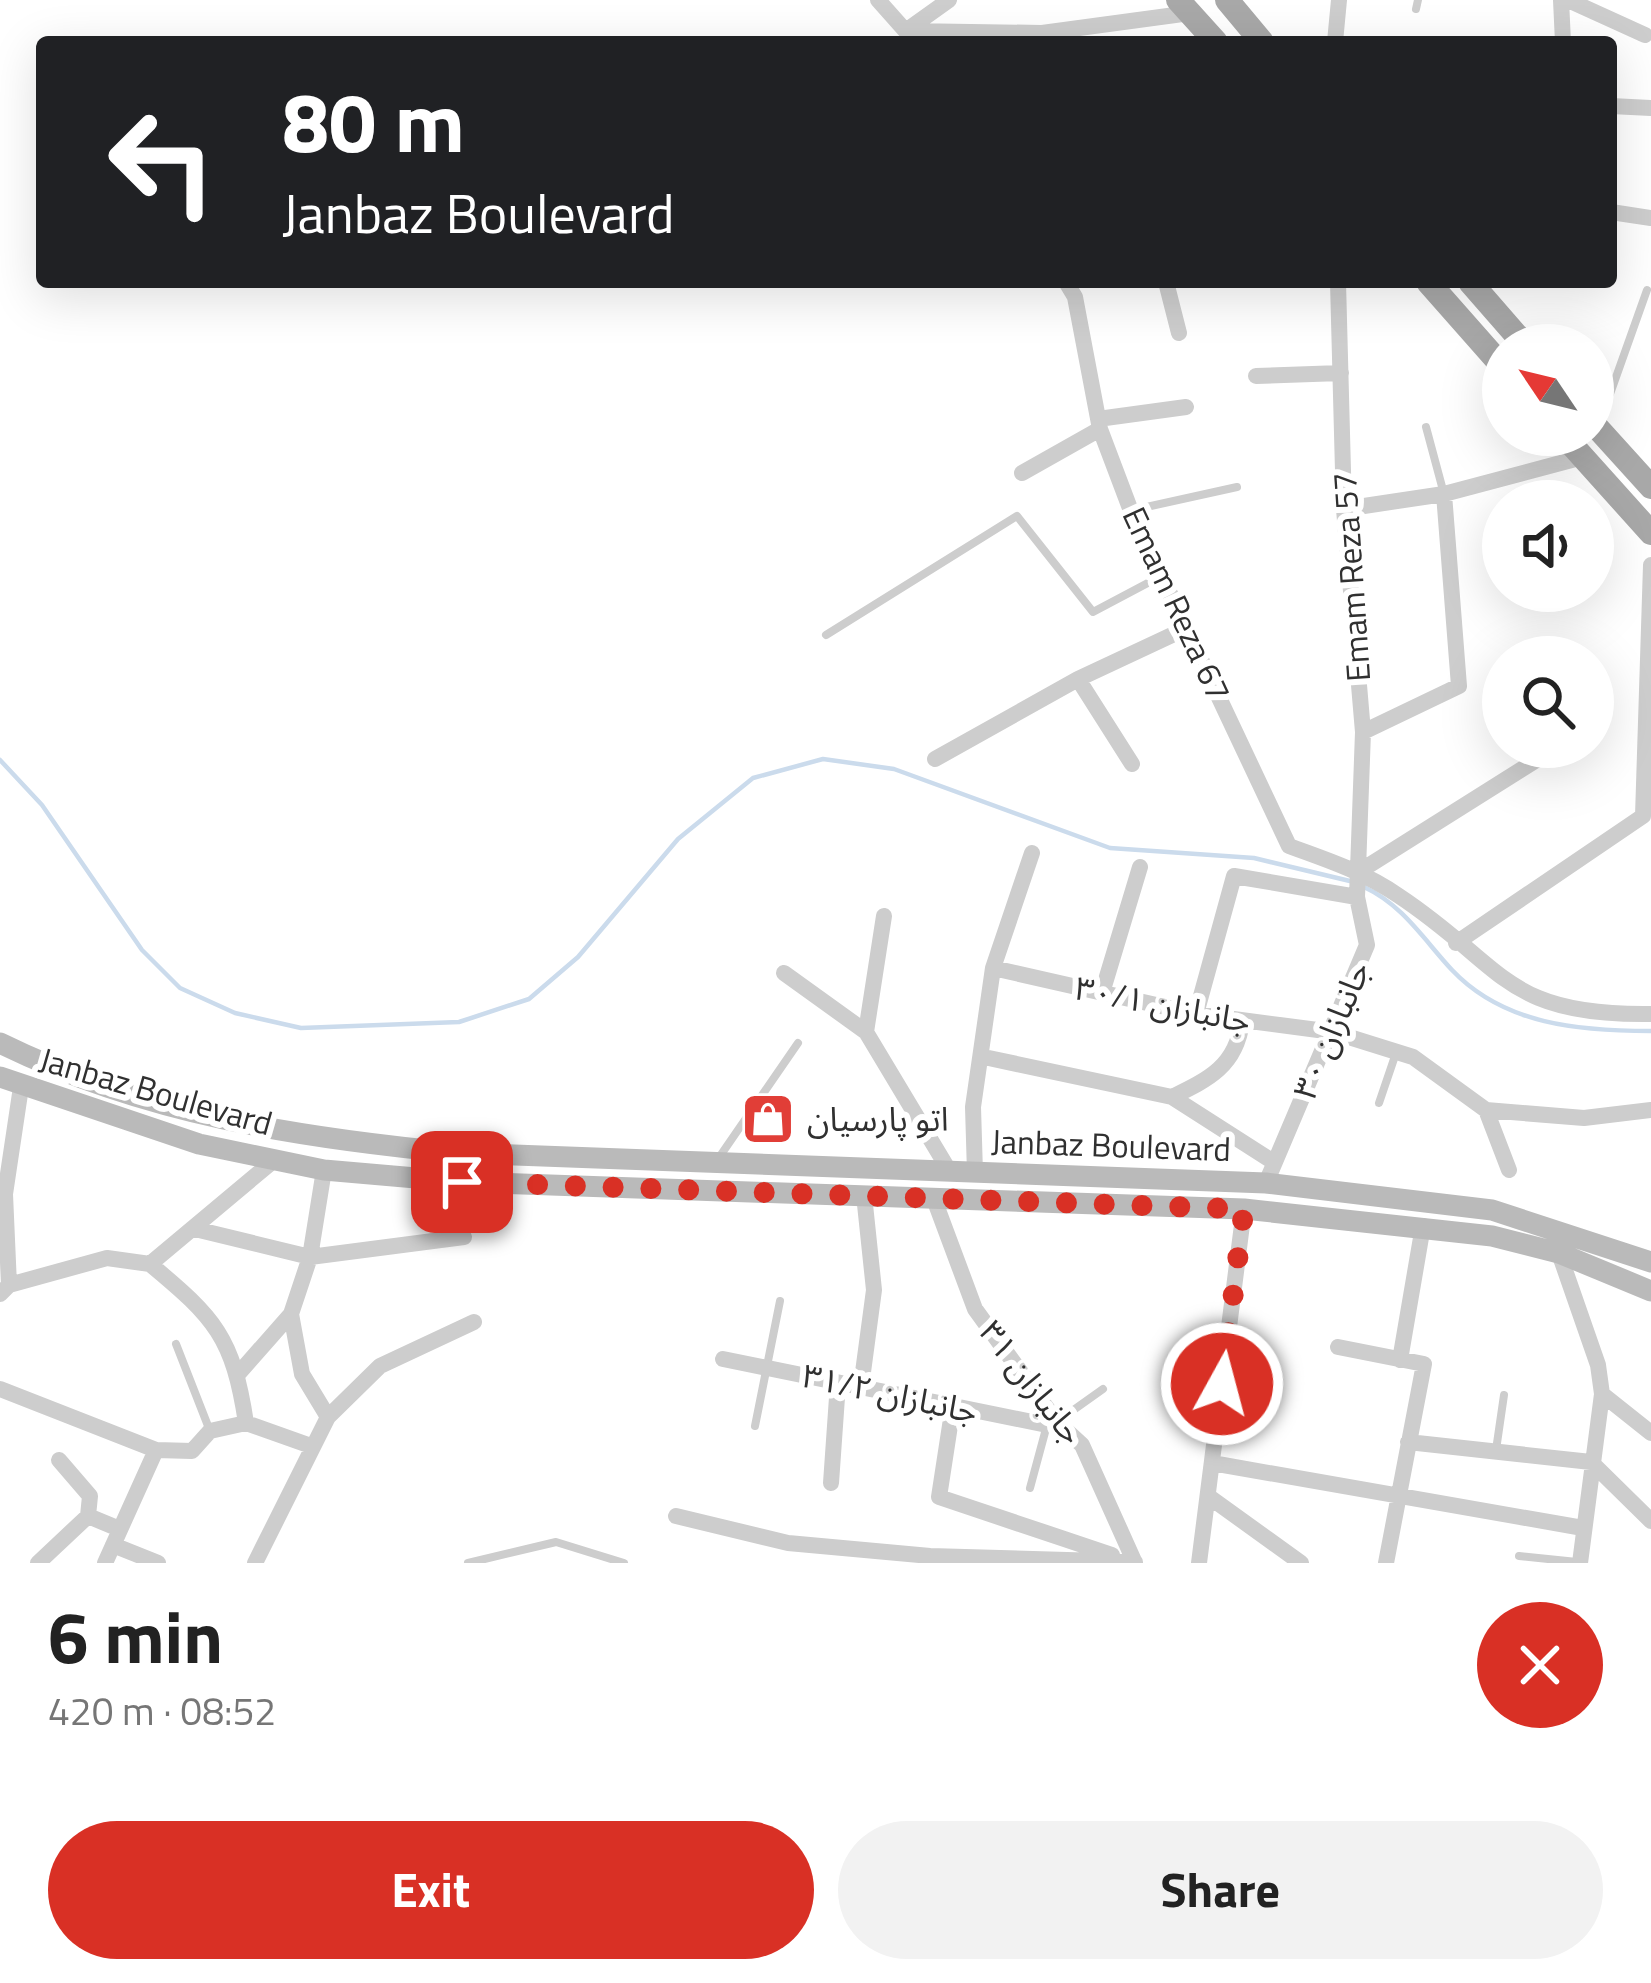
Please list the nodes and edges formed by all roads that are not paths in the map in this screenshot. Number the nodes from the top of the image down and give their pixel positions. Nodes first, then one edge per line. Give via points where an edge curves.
1 (878, 0) edge
2 (949, 0) edge
3 (1227, 0) edge
4 (1339, 0) edge
5 (1565, 0) edge
6 (1184, 6) edge
7 (1648, 31) edge
8 (910, 36) edge
9 (1049, 36) edge
10 (1211, 36) edge
11 (1257, 36) edge
12 (1336, 36) edge
13 (1563, 36) edge
14 (1617, 106) edge
15 (1651, 109) edge
16 (1617, 213) edge
17 (1651, 218) edge
18 (1070, 288) edge
19 (1168, 288) edge
20 (1338, 288) edge
21 (1433, 288) edge
22 (1475, 288) edge
23 (1646, 290) dead end
24 (1507, 324) edge
25 (1179, 333) dead end
26 (1482, 343) edge
27 (1341, 373) junction
28 (1256, 376) dead end
29 (1614, 382) edge
30 (1186, 406) dead end
31 (1099, 424) junction
32 (1426, 427) dead end
33 (1614, 446) edge
34 (1582, 458) joint
35 (1022, 472) dead end
36 (1237, 487) dead end
37 (1651, 487) edge
38 (1444, 494) junction
39 (1344, 508) junction
40 (1132, 511) junction
41 (1651, 533) edge
42 (1651, 565) edge
43 (1162, 576) junction
44 (1187, 628) junction
45 (826, 635) dead end
46 (1649, 646) edge
47 (1078, 679) junction
48 (1363, 732) junction
49 (935, 759) dead end
50 (1132, 764) dead end
51 (1524, 768) edge
52 (1032, 853) dead end
53 (1139, 867) dead end
54 (1360, 871) junction
55 (1357, 897) junction
56 (884, 916) dead end
57 (1456, 943) junction
58 (993, 968) junction
59 (784, 973) dead end
60 (1102, 993) junction
61 (1196, 1014) junction
62 (1651, 1014) edge
63 (1242, 1022) junction
64 (866, 1032) junction
65 (1334, 1032) junction
66 (0, 1043) edge
67 (798, 1043) dead end
68 (1396, 1052) junction
69 (984, 1057) junction
70 (0, 1077) edge
71 (21, 1087) junction
72 (1172, 1097) junction
73 (1379, 1103) dead end
74 (1486, 1110) junction
75 (1651, 1110) edge
76 (718, 1159) junction
77 (745, 1160) junction
78 (273, 1161) junction
79 (324, 1170) junction
80 (1508, 1170) dead end
81 (950, 1172) junction
82 (1269, 1172) junction
83 (975, 1173) junction
84 (746, 1190) junction
85 (865, 1196) junction
86 (934, 1198) junction
87 (1244, 1209) junction
88 (1423, 1226) junction
89 (195, 1229) junction
90 (464, 1237) dead end
91 (1559, 1253) junction
92 (310, 1257) junction
93 (1651, 1262) edge
94 (150, 1264) junction
95 (4, 1289) edge
96 (1651, 1291) edge
97 (780, 1300) dead end
98 (291, 1314) junction
99 (473, 1322) dead end
100 (176, 1344) dead end
101 (1337, 1347) dead end
102 (723, 1359) dead end
103 (1400, 1360) junction
104 (765, 1368) junction
105 (239, 1373) junction
106 (838, 1382) junction
107 (861, 1387) junction
108 (0, 1389) edge
109 (1102, 1389) dead end
110 (1602, 1394) junction
111 (1504, 1396) dead end
112 (953, 1406) junction
113 (328, 1417) junction
114 (246, 1423) junction
115 (1052, 1424) junction
116 (754, 1426) dead end
117 (210, 1431) junction
118 (1651, 1433) edge
119 (1408, 1442) junction
120 (311, 1446) junction
121 (156, 1450) junction
122 (1496, 1450) junction
123 (59, 1460) dead end
124 (1212, 1462) junction
125 (1592, 1462) junction
126 (831, 1483) dead end
127 (1030, 1487) dead end
128 (1399, 1495) junction
129 (1208, 1496) junction
130 (88, 1516) junction
131 (676, 1516) dead end
132 (1651, 1521) edge
133 (1583, 1528) junction
134 (112, 1546) edge
135 (1519, 1556) dead end
136 (38, 1563) edge
137 (158, 1563) edge
138 (255, 1563) edge
139 (468, 1563) edge
140 (624, 1563) edge
141 (1135, 1563) edge
142 (1199, 1563) edge
143 (1301, 1563) edge
144 (1386, 1563) edge
145 (1580, 1563) edge

1 - 8 street
2 - 8 street
3 - 11 main road
4 - 12 street
5 - 7 street
5 - 13 street
6 - 9 street
6 - 10 main road
14 - 15 street
16 - 17 street
18 - 31 street, Emam Reza 67
19 - 25 street
20 - 27 street, Emam Reza 57
21 - 26 main road
22 - 24 main road
23 - 29 lane
27 - 28 street
27 - 39 street, Emam Reza 57
30 - 31 street
31 - 35 street
31 - 40 street, Emam Reza 67
32 - 38 lane
33 - 37 main road
34 - 38 street
34 - 41 main road
36 - 40 lane
38 - 39 street
38 - 48 street via 1459,686
39 - 48 street, Emam Reza 57
40 - 43 street, Emam Reza 67
42 - 46 street
43 - 44 street, Emam Reza 67
43 - 45 lane via 1093,612 1017,516
44 - 47 street
44 - 54 street, Emam Reza 67 via 1289,846
46 - 57 street via 1643,816
47 - 49 street
47 - 50 street
48 - 54 street, Emam Reza 57
51 - 54 street
52 - 58 street
53 - 60 street
54 - 55 street, جانبازان ۳۰
54 - 57 street, Emam Reza 67
55 - 61 street via 1234,876
55 - 65 street, جانبازان ۳۰ via 1367,945
56 - 64 street
57 - 62 street, Emam Reza 67 via 1539,1001
58 - 60 street, جانبازان ۳۰/۱
58 - 69 street
59 - 64 street
60 - 61 street, جانبازان ۳۰/۱
61 - 63 street, جانبازان ۳۰/۱
63 - 65 street, جانبازان ۳۰/۱
63 - 72 street via 1239,1043 1218,1074
64 - 81 street
65 - 68 street, جانبازان ۳۰/۱
65 - 82 street, جانبازان ۳۰
66 - 76 main road, Janbaz Boulevard via 204,1118 327,1141
67 - 76 lane
68 - 73 lane
68 - 74 street, جانبازان ۳۰/۱ via 1441,1073
69 - 72 street
69 - 83 street via 974,1107
70 - 71 main road, Janbaz Boulevard
71 - 78 main road, Janbaz Boulevard
71 - 95 street via 5,1194
72 - 82 street
74 - 75 street via 1585,1118
74 - 80 street
76 - 77 main road, Janbaz Boulevard
77 - 81 main road, Janbaz Boulevard
77 - 84 main road
78 - 79 main road, Janbaz Boulevard
78 - 89 street
79 - 84 main road, Janbaz Boulevard
79 - 92 street
81 - 83 main road, Janbaz Boulevard
82 - 83 main road, Janbaz Boulevard
82 - 93 main road, Janbaz Boulevard via 1492,1210
84 - 85 main road, Janbaz Boulevard
85 - 86 main road, Janbaz Boulevard
85 - 107 street via 874,1290
86 - 87 main road, Janbaz Boulevard
86 - 115 street, جانبازان ۳۱ via 975,1309
87 - 88 main road, Janbaz Boulevard
87 - 124 street
88 - 91 main road, Janbaz Boulevard
88 - 103 street
89 - 92 street
89 - 94 street
90 - 92 street
91 - 96 main road, Janbaz Boulevard
91 - 110 street
92 - 98 street
94 - 95 street via 107,1258
94 - 105 street via 212,1315
97 - 104 lane
98 - 105 street
98 - 113 street via 302,1374
99 - 113 street via 380,1366
100 - 117 lane
101 - 103 street
102 - 104 street, جانبازان ۳۱/۲
103 - 119 street via 1424,1364
104 - 106 street, جانبازان ۳۱/۲
104 - 116 lane
105 - 114 street
106 - 107 street, جانبازان ۳۱/۲
106 - 126 street
107 - 112 street, جانبازان ۳۱/۲
108 - 121 street
109 - 115 lane
110 - 118 street
110 - 125 street
111 - 122 lane
112 - 115 street, جانبازان ۳۱/۲
112 - 141 street via 939,1497
113 - 120 street
114 - 117 street
114 - 120 street
115 - 127 lane
115 - 141 street, جانبازان ۳۱ via 1082,1444
117 - 121 street via 192,1450
119 - 122 street
119 - 128 street
120 - 138 street
121 - 134 street
122 - 125 street
123 - 130 street via 90,1496
124 - 128 street
124 - 129 street
125 - 132 street
125 - 133 street
128 - 133 street
128 - 144 street
129 - 142 street
129 - 143 street
130 - 134 street
130 - 136 street
131 - 141 street via 788,1544
133 - 145 street
134 - 137 street
135 - 145 lane
139 - 140 lane via 556,1542

